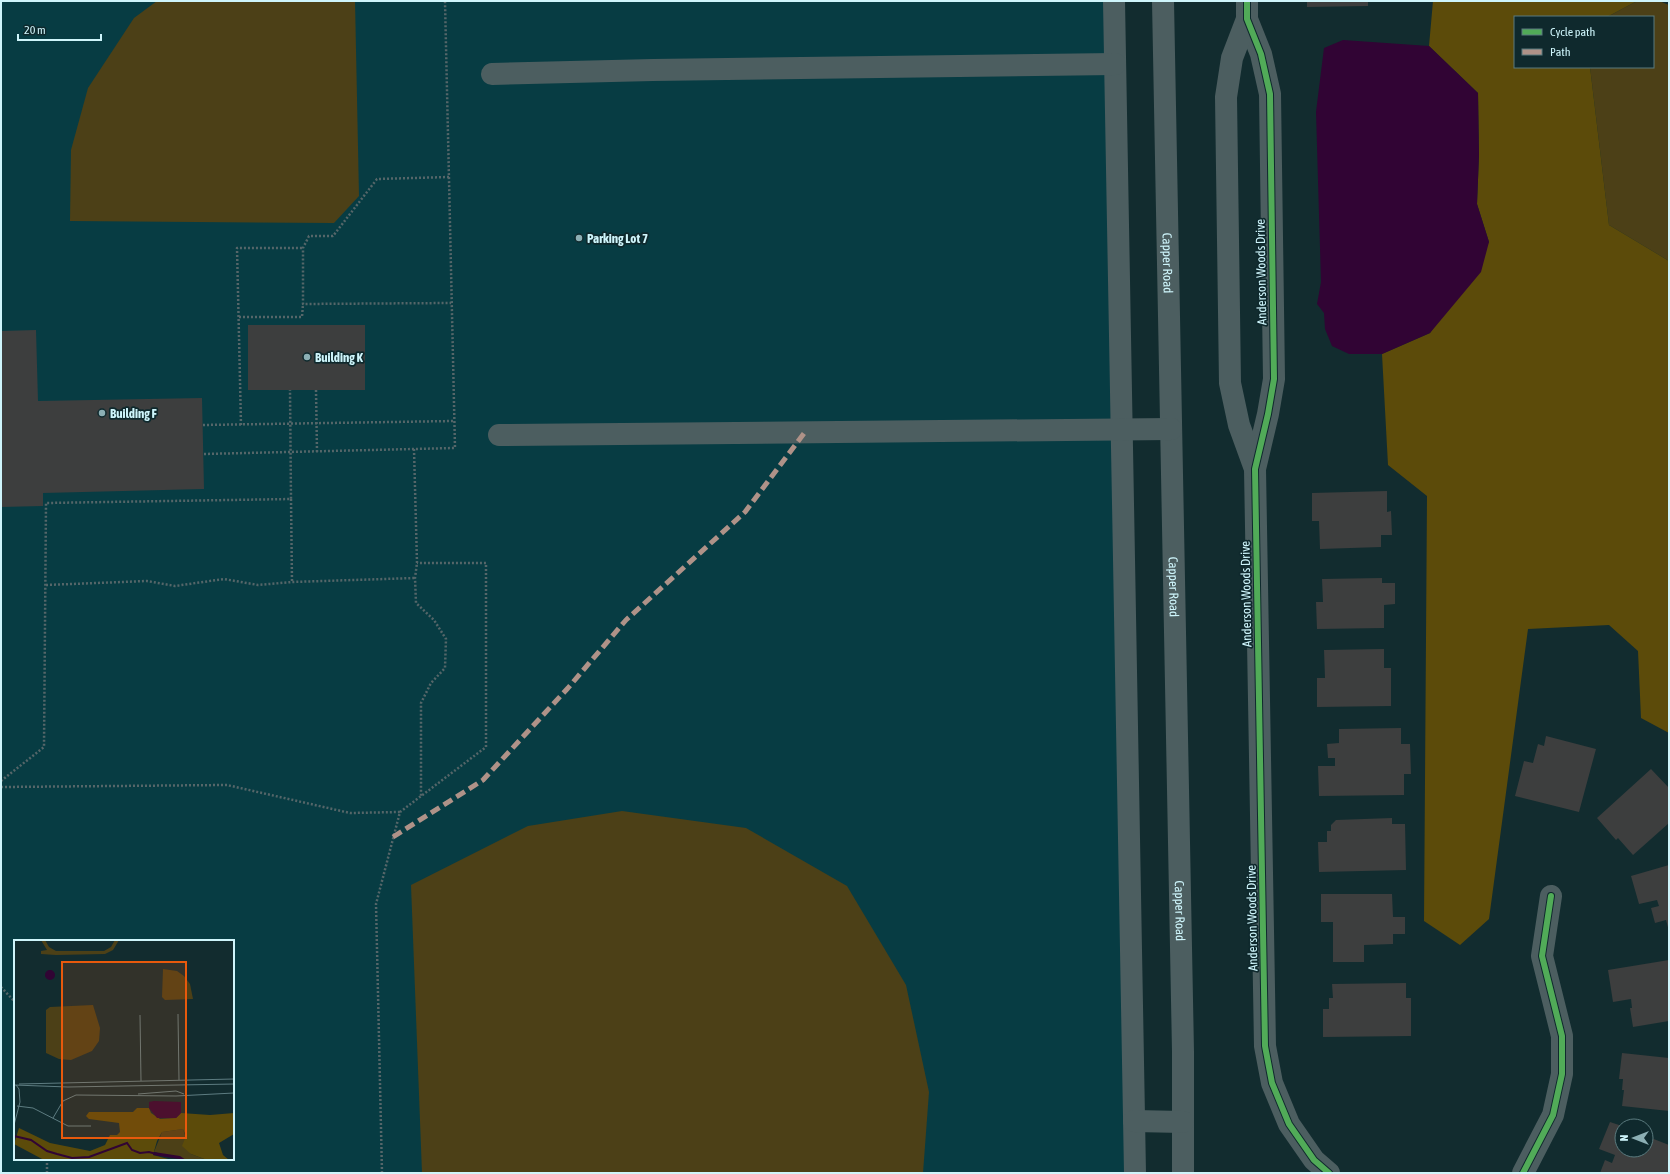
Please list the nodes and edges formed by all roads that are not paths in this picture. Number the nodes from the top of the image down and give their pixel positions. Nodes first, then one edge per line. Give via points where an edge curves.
1 (1114, 1) edge
2 (1164, 1) edge
3 (1247, 10) edge
4 (1116, 64) junction
5 (492, 74) dead end
6 (1122, 429) junction
7 (1171, 429) junction
8 (499, 435) dead end
9 (1255, 469) junction
10 (1551, 896) dead end
11 (1134, 1121) junction
12 (1183, 1122) junction
13 (1135, 1173) edge
14 (1182, 1173) edge
15 (1329, 1173) edge
16 (1524, 1173) edge

1 - 4 street
2 - 7 street, Capper Road
3 - 9 street, Anderson Woods Drive via 1270,94 1274,378
3 - 9 street, Anderson Woods Drive via 1232,58 1226,97 1230,382 1239,425
4 - 5 street
4 - 6 street
6 - 7 street
6 - 8 street
6 - 11 street
7 - 12 street, Capper Road
9 - 15 street, Anderson Woods Drive via 1265,1046 1272,1082 1289,1124 1314,1160
10 - 16 street via 1542,956 1562,1036 1562,1074 1553,1115
11 - 12 street
11 - 13 street
12 - 14 street, Capper Road

